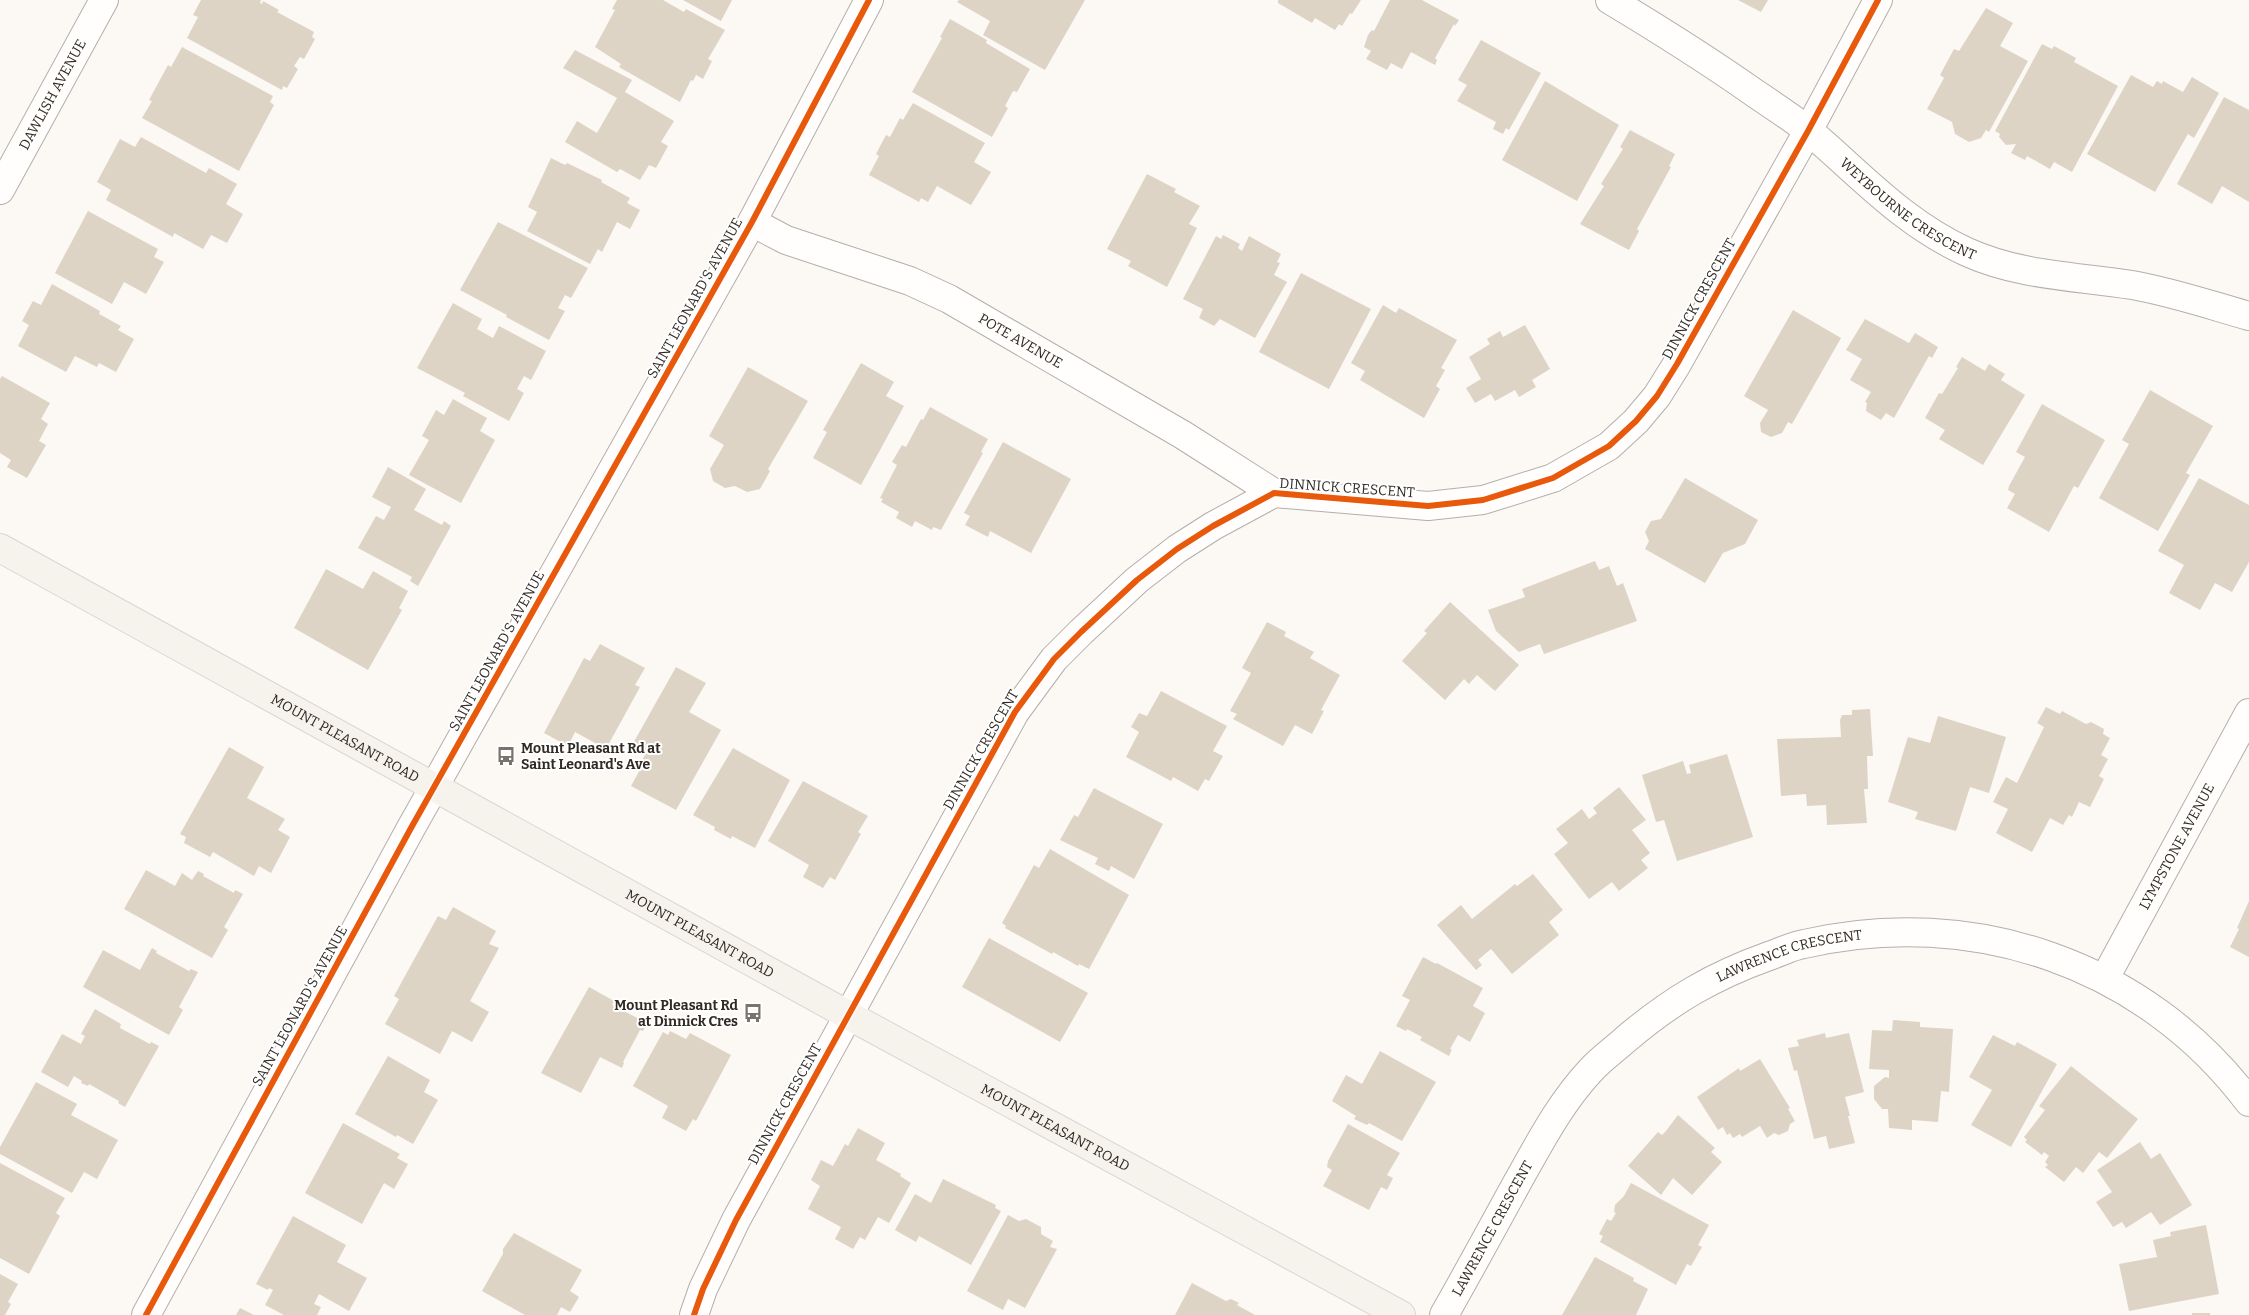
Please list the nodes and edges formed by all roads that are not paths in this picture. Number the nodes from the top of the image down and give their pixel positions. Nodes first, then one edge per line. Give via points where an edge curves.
1 (104, 0) edge
2 (869, 0) edge
3 (1610, 0) edge
4 (1878, 0) edge
5 (1808, 131) junction
6 (0, 190) edge
7 (752, 222) junction
8 (2249, 316) edge
9 (1274, 493) junction
10 (0, 548) edge
11 (2249, 713) edge
12 (435, 788) junction
13 (2104, 978) junction
14 (848, 1015) junction
15 (2249, 1102) edge
16 (146, 1315) edge
17 (694, 1315) edge
18 (1401, 1315) edge
19 (1444, 1315) edge

1 - 6 street, DAWLISH AVENUE
2 - 7 street, SAINT LEONARD'S AVENUE
3 - 5 street, WEYBOURNE CRESCENT via 1703,57
4 - 5 street, DINNICK CRESCENT
5 - 8 street, WEYBOURNE CRESCENT via 1909,220 1968,253 2033,273 2134,286
5 - 9 street, DINNICK CRESCENT via 1657,396 1609,446 1553,478 1483,500 1457,504 1428,506
7 - 9 street, POTE AVENUE via 786,240 910,281 949,299 1199,444
7 - 12 street, SAINT LEONARD'S AVENUE
9 - 14 street, DINNICK CRESCENT via 1177,549 1137,580 1054,659 1015,712
10 - 12 main road, MOUNT PLEASANT ROAD
11 - 13 street, LYMPSTONE AVENUE
12 - 14 main road, MOUNT PLEASANT ROAD
12 - 16 street, SAINT LEONARD'S AVENUE
13 - 15 street, LAWRENCE CRESCENT via 2194,1040 2228,1074
13 - 19 street, LAWRENCE CRESCENT via 2010,944 1962,936 1908,933 1802,944 1742,966 1696,988 1644,1024 1591,1070 1551,1122
14 - 17 street, DINNICK CRESCENT via 736,1220
14 - 18 main road, MOUNT PLEASANT ROAD

